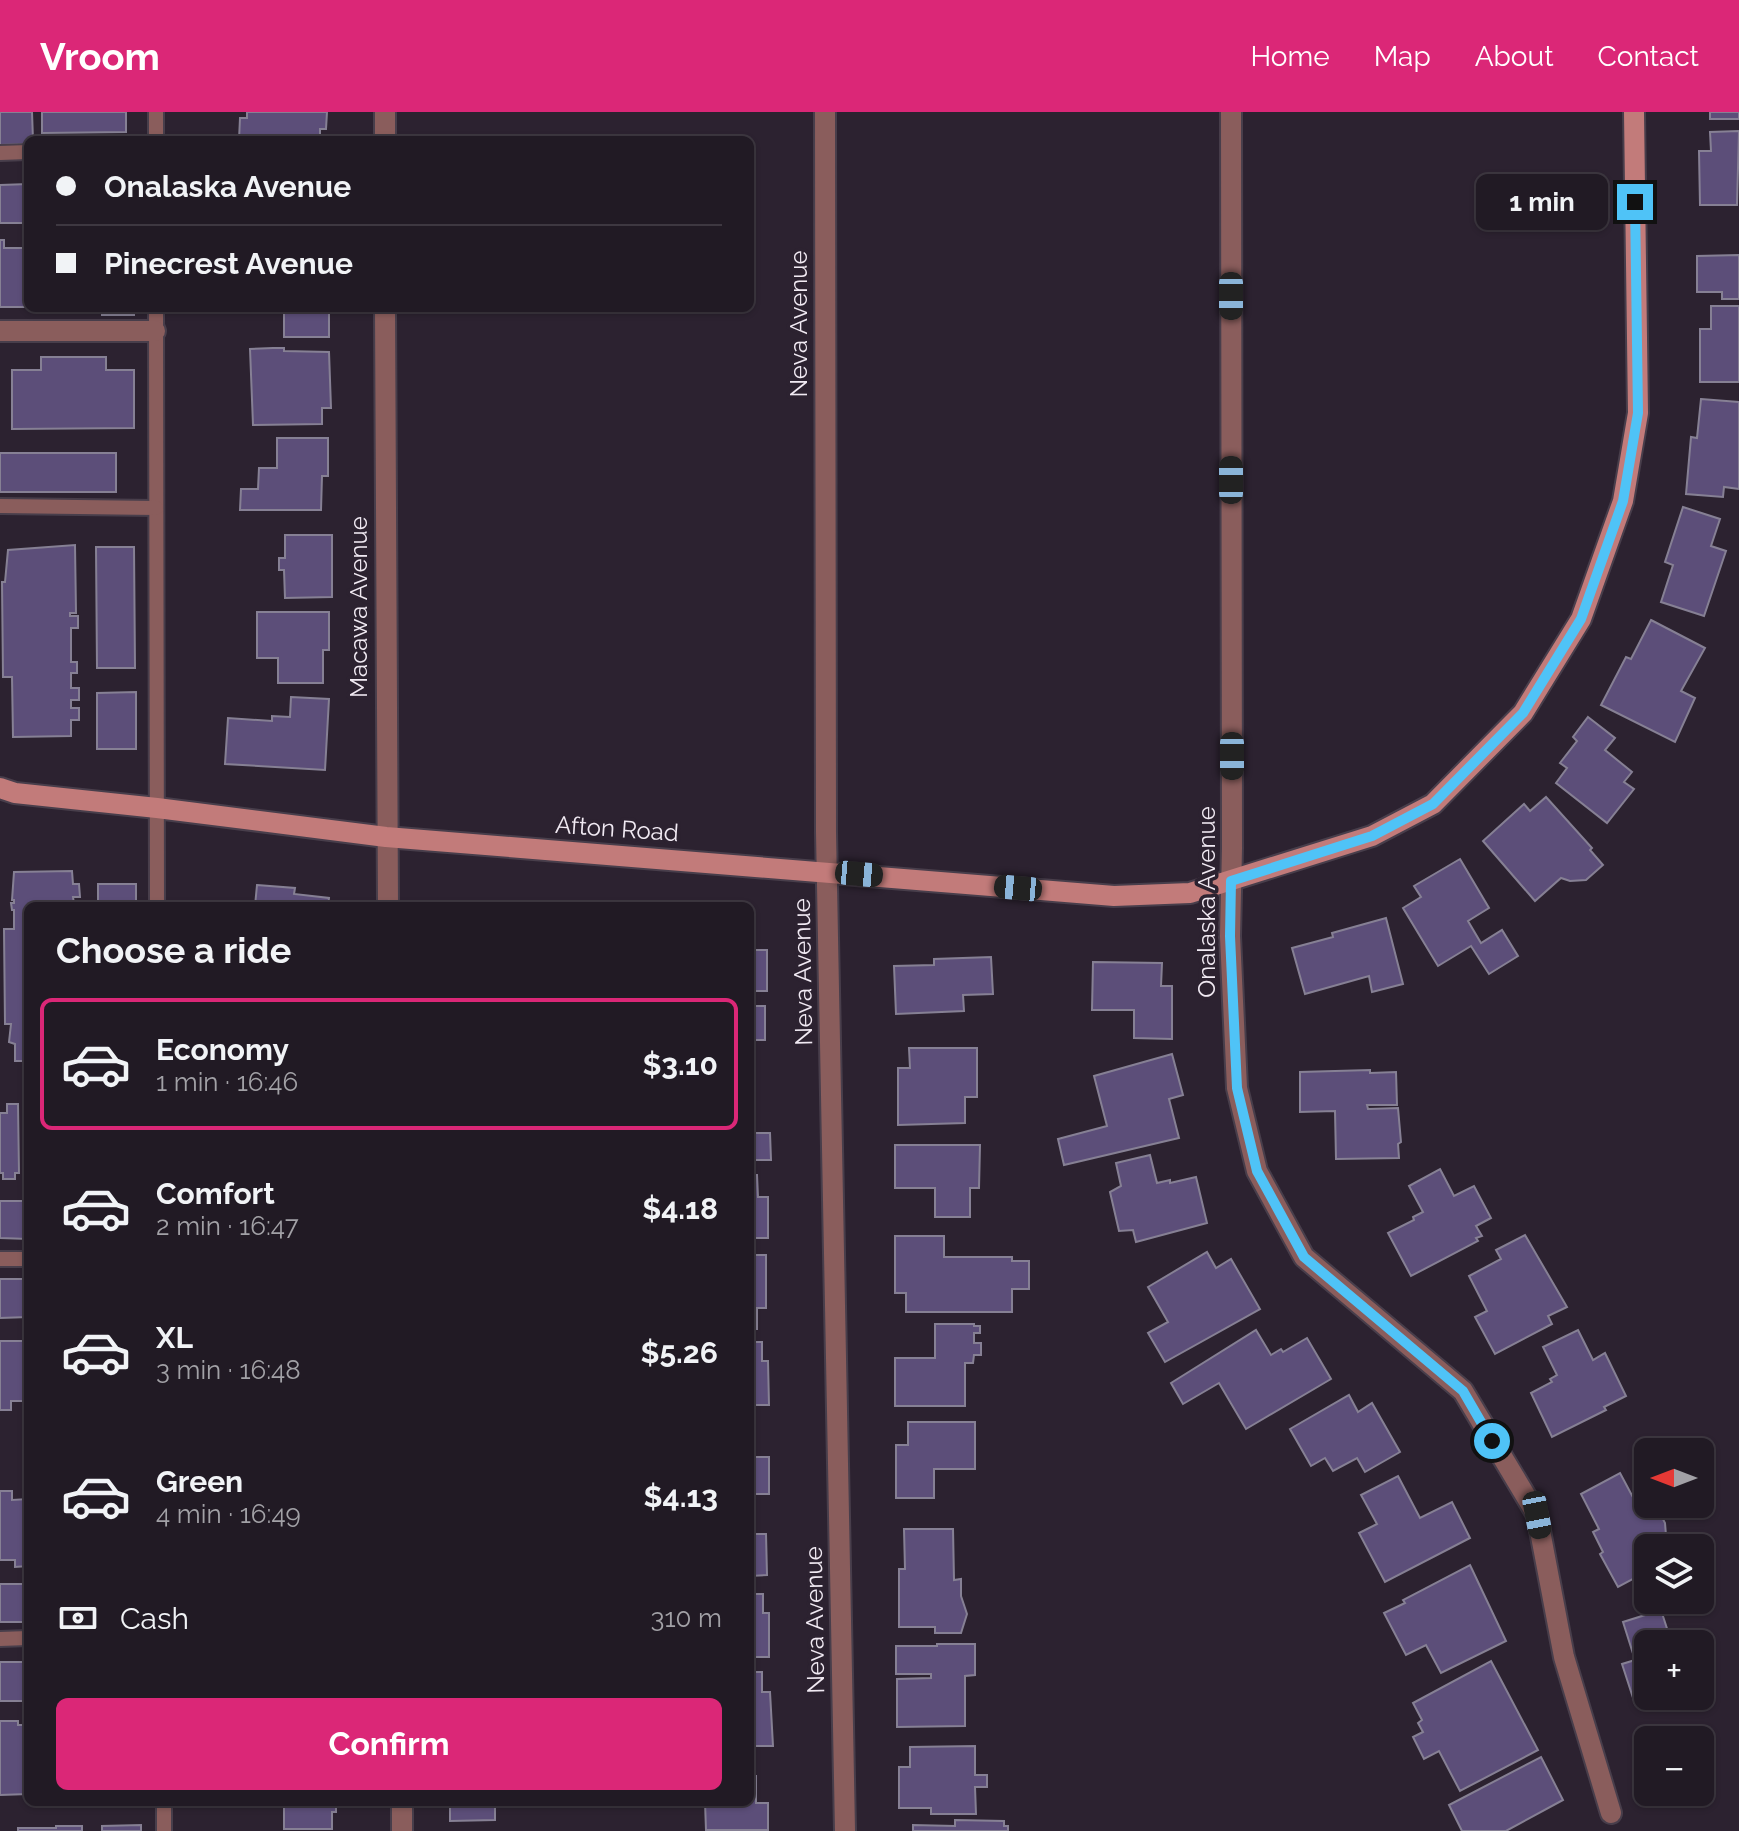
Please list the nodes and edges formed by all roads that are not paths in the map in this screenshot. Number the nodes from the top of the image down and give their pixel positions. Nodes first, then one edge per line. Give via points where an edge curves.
1 (156, 112) edge
2 (385, 112) edge
3 (825, 112) edge
4 (1231, 112) edge
5 (1634, 112) edge
6 (156, 136) edge
7 (385, 136) edge
8 (24, 152) edge
9 (0, 153) edge
10 (156, 312) edge
11 (385, 312) edge
12 (0, 331) edge
13 (155, 331) junction
14 (0, 506) edge
15 (156, 508) junction
16 (0, 788) edge
17 (157, 808) junction
18 (386, 837) junction
19 (827, 871) junction
20 (1231, 881) junction
21 (157, 902) edge
22 (388, 902) edge
23 (0, 1259) edge
24 (24, 1259) edge
25 (24, 1638) edge
26 (0, 1639) edge
27 (164, 1806) edge
28 (402, 1806) edge
29 (1611, 1813) dead end
30 (164, 1831) edge
31 (402, 1831) edge
32 (845, 1831) edge

1 - 6 lane
2 - 7 street
3 - 19 street, Neva Avenue
4 - 20 street, Onalaska Avenue
5 - 20 street, Afton Road via 1638,413 1623,501 1581,619 1523,713 1433,804 1372,836
8 - 9 lane
10 - 13 lane
11 - 18 street, Macawa Avenue
12 - 13 street
13 - 15 lane
14 - 15 lane
15 - 17 lane
16 - 17 street, Afton Road
17 - 18 street, Afton Road
17 - 21 lane
18 - 19 street, Afton Road
18 - 22 street, Macawa Avenue
19 - 20 street, Afton Road via 1114,896 1190,893
19 - 32 street, Neva Avenue
20 - 29 street, Onalaska Avenue via 1237,1088 1257,1171 1304,1257 1463,1391 1537,1515 1564,1657
23 - 24 lane
25 - 26 lane
27 - 30 lane
28 - 31 street

